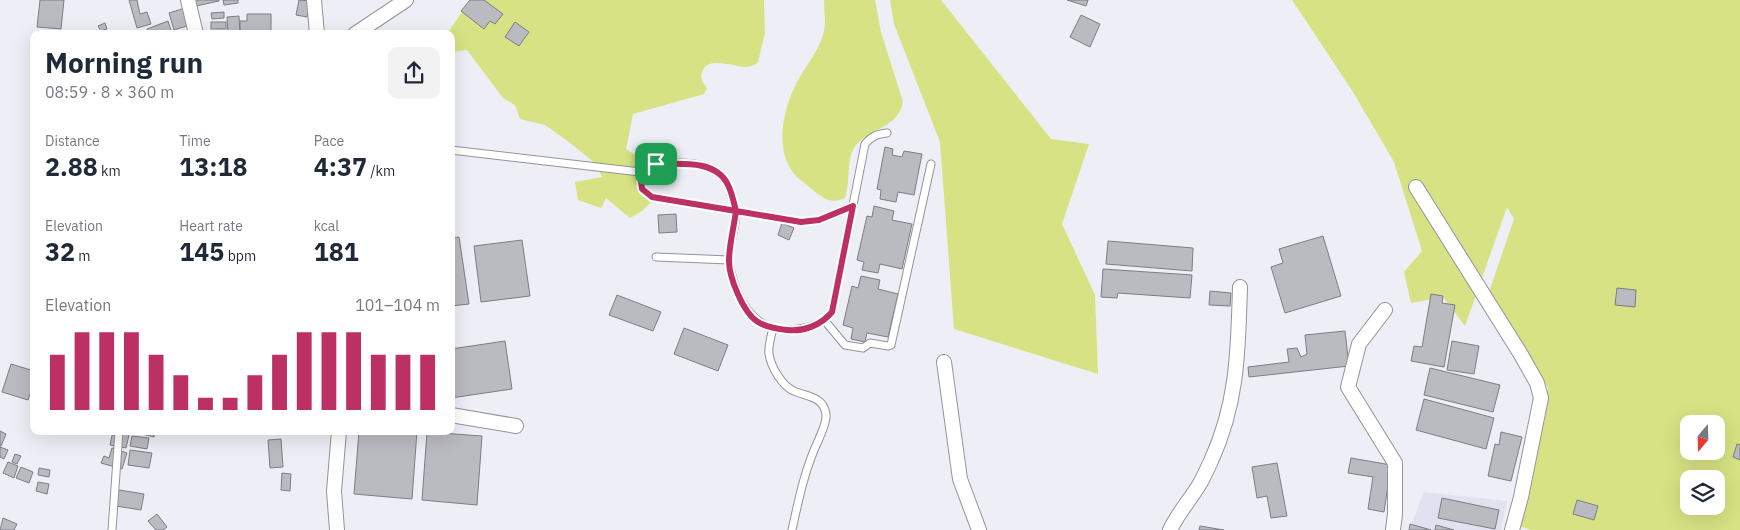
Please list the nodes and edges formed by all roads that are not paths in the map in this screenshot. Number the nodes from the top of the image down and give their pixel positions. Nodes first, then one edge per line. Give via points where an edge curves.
1 (188, 0) edge
2 (314, 0) edge
3 (406, 0) edge
4 (195, 30) edge
5 (317, 30) edge
6 (361, 30) edge
7 (888, 133) dead end
8 (455, 150) edge
9 (931, 164) dead end
10 (640, 172) junction
11 (1416, 187) dead end
12 (853, 206) junction
13 (736, 211) junction
14 (656, 257) dead end
15 (729, 260) junction
16 (1240, 287) dead end
17 (1385, 310) dead end
18 (825, 320) junction
19 (773, 328) junction
20 (944, 362) dead end
21 (455, 416) edge
22 (516, 426) dead end
23 (119, 435) edge
24 (339, 435) edge
25 (112, 530) edge
26 (337, 530) edge
27 (792, 530) edge
28 (979, 530) edge
29 (1170, 530) edge
30 (1392, 530) edge
31 (1512, 530) edge

1 - 4 street
2 - 5 street
3 - 6 street
7 - 12 lane via 878,134 865,144
8 - 10 lane
9 - 18 lane via 891,345 870,343 863,348 845,345
10 - 13 lane via 642,189 652,197
10 - 13 lane via 646,165 706,167 717,172 727,183
11 - 31 street via 1537,383 1541,398
12 - 13 lane via 819,220 801,222
12 - 18 lane via 832,312
13 - 15 lane
14 - 15 lane
15 - 19 lane via 730,273 743,304 757,322
16 - 29 street via 1237,365 1224,430 1199,485
17 - 30 street via 1359,344 1348,387 1395,462
18 - 19 lane via 811,327 792,330
19 - 27 lane via 769,353 772,364 783,382 795,392 815,397 822,404 826,418 808,462
20 - 28 street via 960,479
21 - 22 street
23 - 25 lane
24 - 26 street via 334,491

